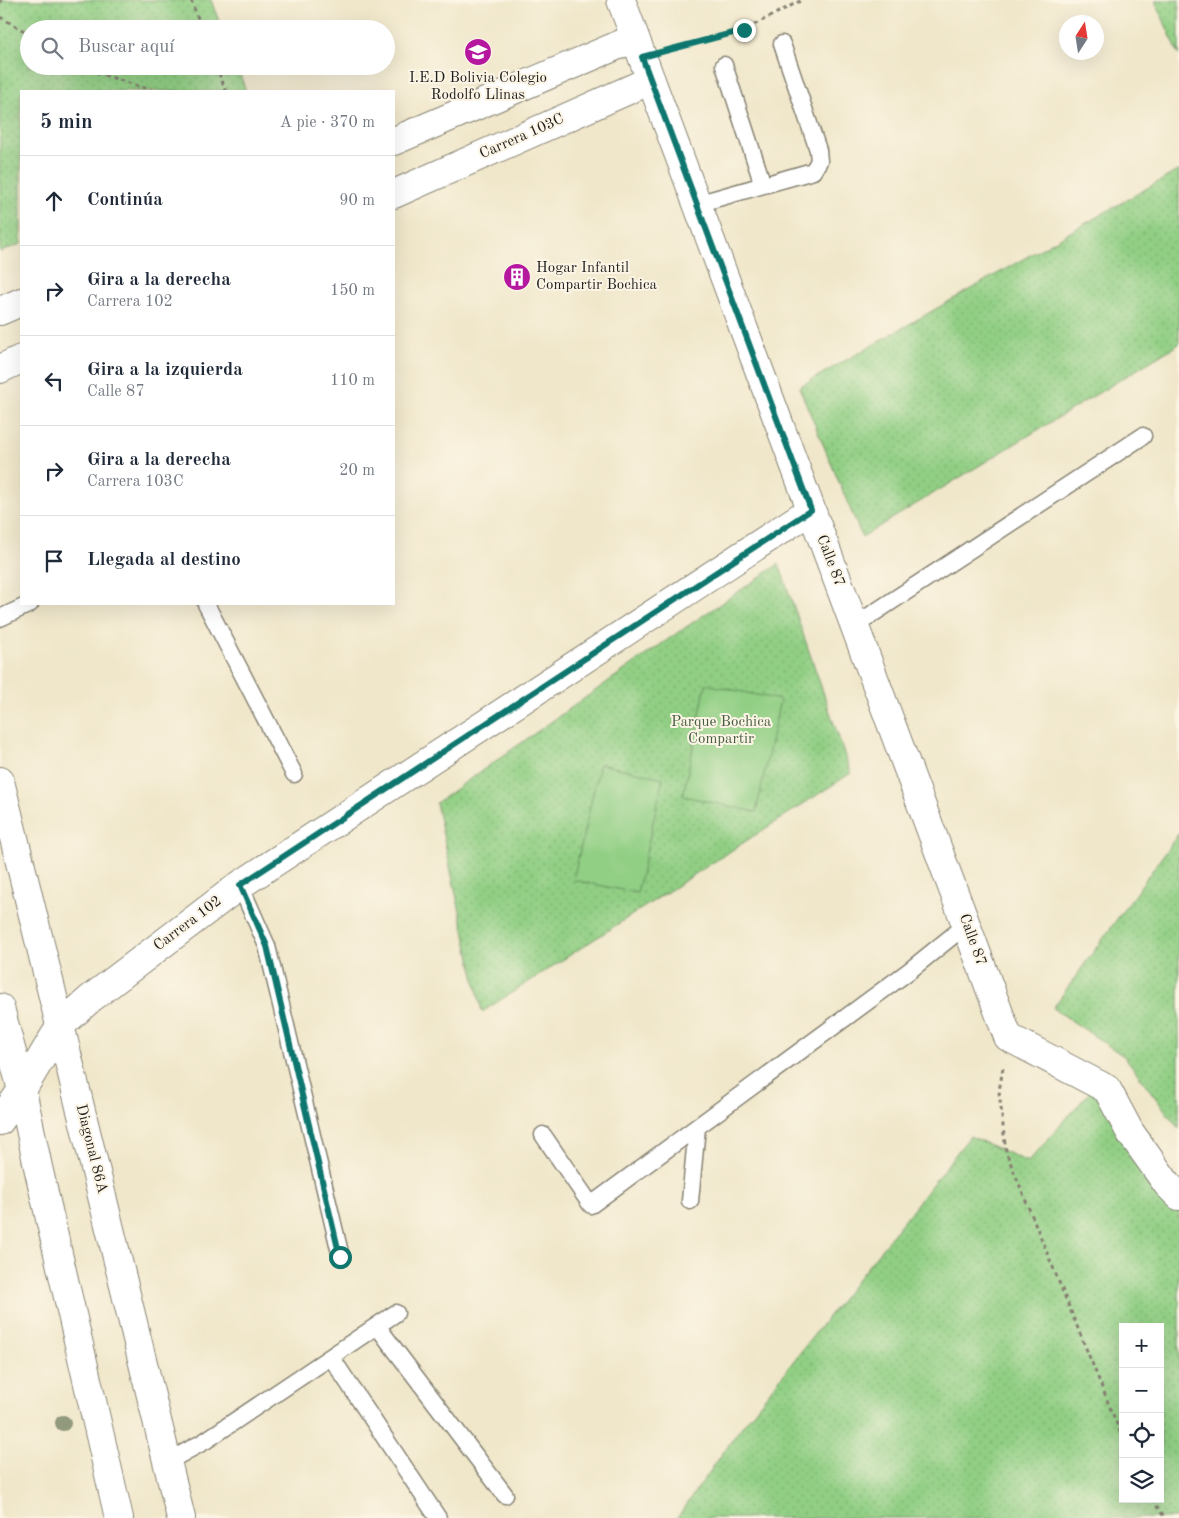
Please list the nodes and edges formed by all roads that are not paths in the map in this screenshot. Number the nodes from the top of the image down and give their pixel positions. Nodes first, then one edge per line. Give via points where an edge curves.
1 (621, 0) edge
2 (782, 44) dead end
3 (642, 58) junction
4 (724, 65) dead end
5 (395, 141) edge
6 (763, 185) junction
7 (395, 193) edge
8 (697, 204) junction
9 (20, 302) edge
10 (0, 311) edge
11 (20, 359) edge
12 (0, 369) edge
13 (1143, 436) dead end
14 (811, 510) junction
15 (28, 605) edge
16 (207, 605) edge
17 (0, 618) edge
18 (854, 626) junction
19 (294, 774) dead end
20 (0, 781) edge
21 (240, 885) junction
22 (966, 925) junction
23 (0, 1008) edge
24 (61, 1025) junction
25 (11, 1092) edge
26 (0, 1121) edge
27 (697, 1127) junction
28 (542, 1135) dead end
29 (1179, 1196) edge
30 (690, 1201) dead end
31 (340, 1257) dead end
32 (396, 1313) dead end
33 (377, 1326) junction
34 (330, 1357) junction
35 (167, 1462) junction
36 (505, 1495) dead end
37 (119, 1518) edge
38 (181, 1518) edge
39 (438, 1518) edge

1 - 3 street, Calle 87
2 - 6 lane via 818,150 818,161 812,170
3 - 5 street
3 - 7 street, Carrera 103C
3 - 8 street, Calle 87
4 - 6 lane
6 - 8 lane
8 - 14 street, Calle 87
9 - 10 street
11 - 12 street
13 - 18 lane
14 - 18 street, Calle 87
14 - 21 street, Carrera 102
15 - 17 lane
16 - 19 lane
18 - 22 street, Calle 87
20 - 24 street, Diagonal 86A
21 - 24 street, Carrera 102 via 90,998
21 - 31 lane via 267,946
22 - 27 lane via 909,971
22 - 29 street, Calle 87 via 1008,1037 1107,1089 1130,1132
23 - 25 street
24 - 25 street, Carrera 102
24 - 35 street, Diagonal 86A
25 - 26 street, Carrera 102
25 - 37 street via 40,1176
27 - 28 lane via 591,1205
27 - 30 lane
32 - 33 lane
33 - 34 lane
33 - 36 lane
34 - 35 lane via 205,1441
34 - 39 lane
35 - 38 street, Diagonal 86A

